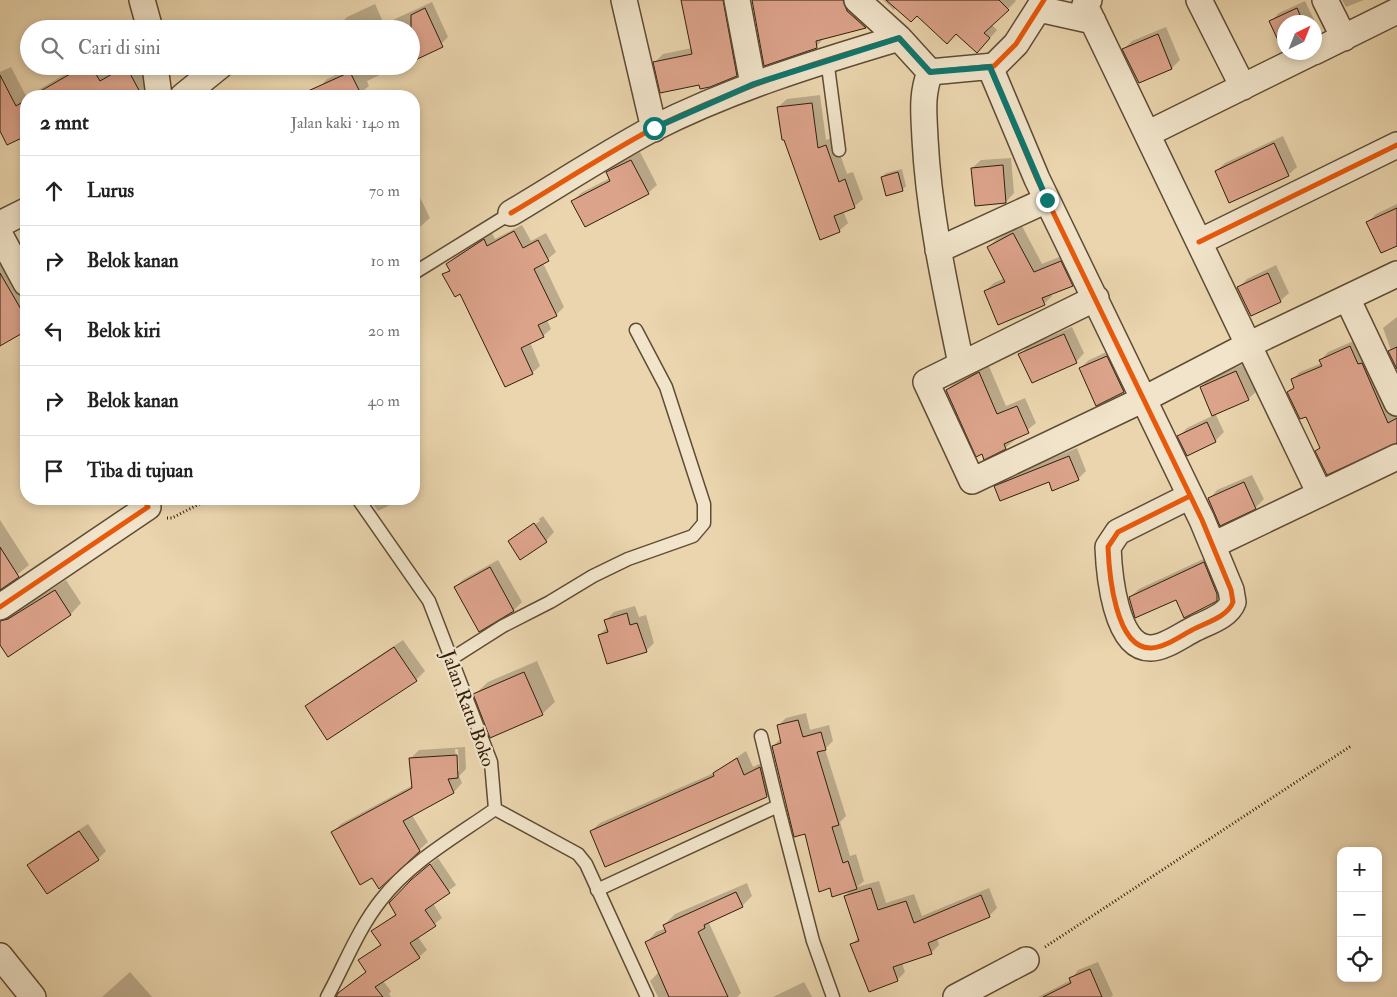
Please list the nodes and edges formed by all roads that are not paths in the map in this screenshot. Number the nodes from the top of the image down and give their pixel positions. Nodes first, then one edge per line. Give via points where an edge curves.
1 (142, 0) edge
2 (624, 0) edge
3 (737, 0) edge
4 (857, 0) edge
5 (1199, 0) edge
6 (1325, 0) edge
7 (1041, 4) edge
8 (1091, 10) edge
9 (1397, 11) edge
10 (148, 20) edge
11 (899, 38) junction
12 (1344, 38) junction
13 (1322, 48) edge
14 (827, 59) junction
15 (1298, 60) edge
16 (990, 67) junction
17 (930, 72) junction
18 (156, 75) edge
19 (209, 75) edge
20 (754, 84) junction
21 (1243, 87) junction
22 (159, 90) edge
23 (190, 90) edge
24 (654, 128) junction
25 (1147, 134) junction
26 (1397, 145) edge
27 (839, 150) dead end
28 (1047, 200) junction
29 (511, 213) joint
30 (20, 214) edge
31 (0, 224) edge
32 (0, 235) edge
33 (1199, 242) junction
34 (938, 250) junction
35 (420, 269) edge
36 (20, 273) edge
37 (1397, 274) edge
38 (1096, 298) junction
39 (1347, 298) junction
40 (636, 330) dead end
41 (1248, 345) junction
42 (962, 364) junction
43 (1144, 399) junction
44 (1397, 403) edge
45 (1397, 457) edge
46 (1320, 494) junction
47 (1190, 496) junction
48 (143, 505) edge
49 (362, 505) edge
50 (1213, 544) junction
51 (0, 607) edge
52 (451, 659) junction
53 (761, 736) dead end
54 (778, 806) junction
55 (495, 809) junction
56 (597, 890) junction
57 (0, 956) edge
58 (1026, 960) road end
59 (20, 993) edge
60 (327, 997) edge
61 (647, 997) edge
62 (833, 997) edge
63 (956, 997) edge

1 - 10 street
2 - 24 street
3 - 20 street
4 - 11 street
5 - 21 street
6 - 12 street
7 - 8 street
7 - 16 street via 1005,58
8 - 25 street
9 - 12 street
11 - 14 street
11 - 17 street
12 - 13 street
14 - 20 street
14 - 27 lane
15 - 21 street
16 - 17 street
16 - 28 street
17 - 34 street via 923,89 927,182
18 - 22 street
19 - 23 street
20 - 24 street
21 - 25 street
24 - 29 street
25 - 33 street
26 - 33 street
28 - 34 street
28 - 38 street
29 - 35 lane
30 - 31 street
32 - 36 street
33 - 41 street
34 - 42 street
37 - 39 street
38 - 42 street
38 - 43 street
39 - 41 street
39 - 44 street
40 - 52 lane via 666,387 704,504 704,523 693,536 628,559 593,576
41 - 43 street
41 - 46 street
42 - 43 street via 926,382 972,481
43 - 47 street
45 - 46 street
46 - 50 street
47 - 50 street
47 - 50 street via 1118,532 1108,547 1118,615 1124,632 1135,643 1155,648 1223,614 1231,606 1231,590
48 - 51 street
49 - 52 lane, Jalan Ratu Boko via 429,601
52 - 55 lane, Jalan Ratu Boko via 491,762
53 - 54 lane
54 - 56 lane
54 - 62 lane via 813,941
55 - 56 lane via 578,854
55 - 60 lane via 429,856 382,899
56 - 61 lane
57 - 59 street
58 - 63 street

